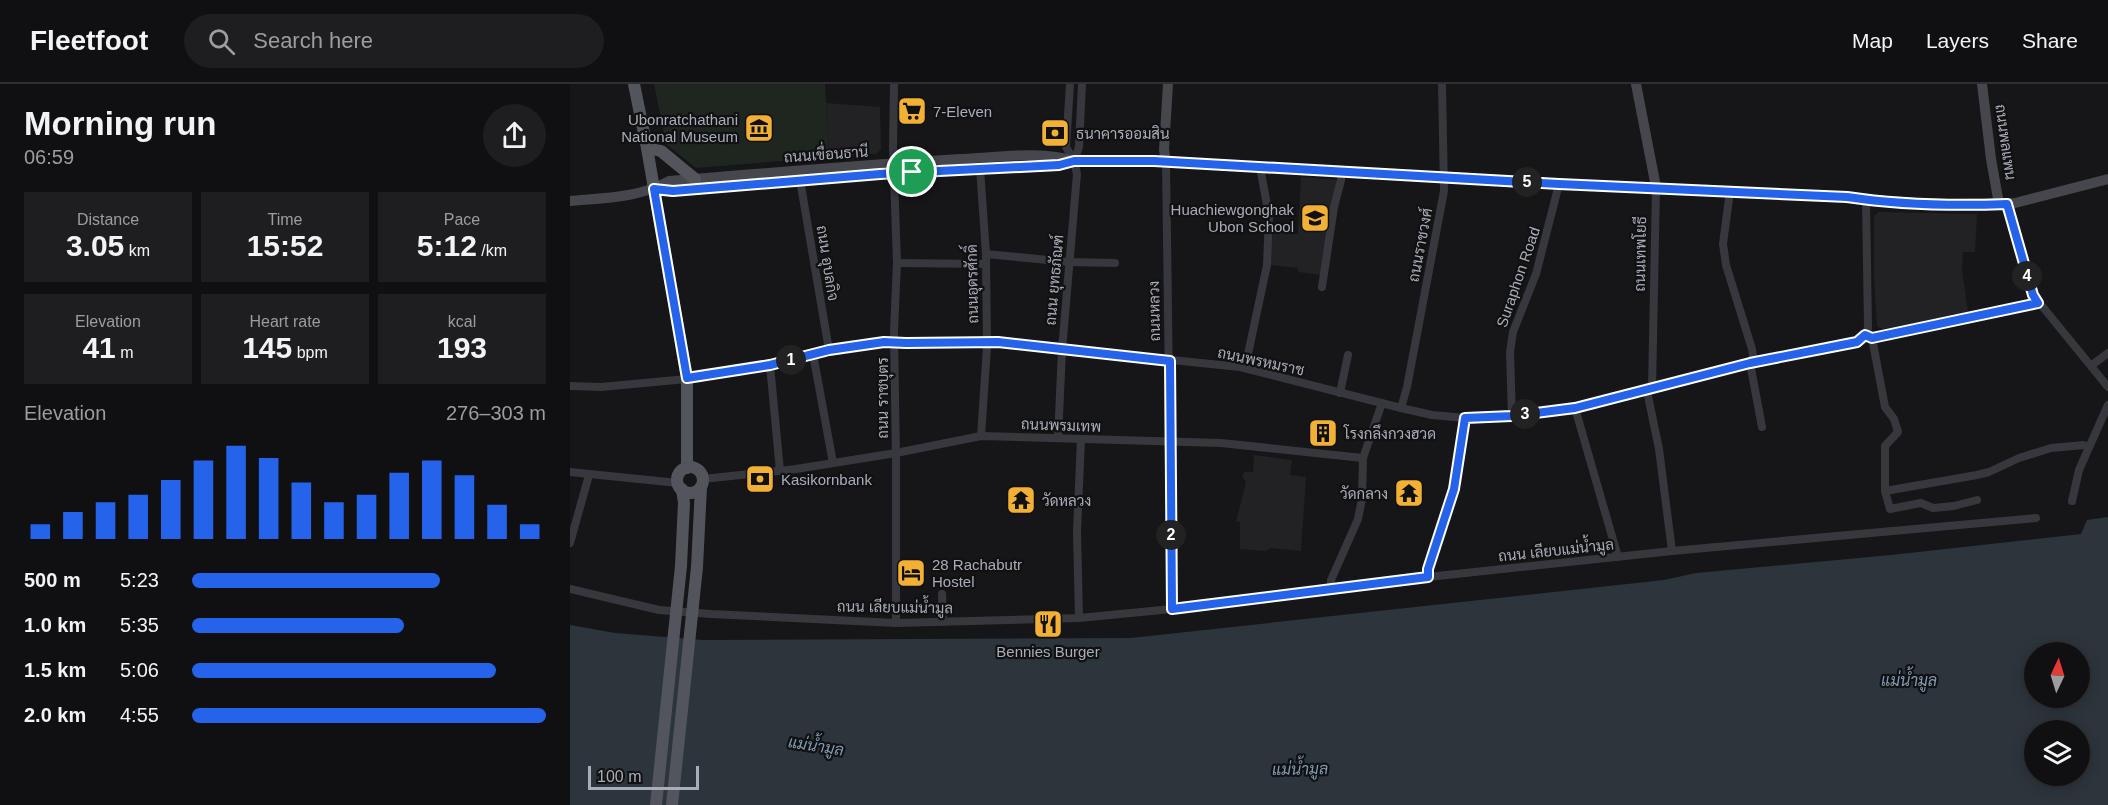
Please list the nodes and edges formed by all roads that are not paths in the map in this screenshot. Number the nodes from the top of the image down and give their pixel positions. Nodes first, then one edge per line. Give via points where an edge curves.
1 (634, 84) edge
2 (894, 84) edge
3 (1070, 84) edge
4 (1082, 84) edge
5 (1168, 84) edge
6 (1442, 84) edge
7 (1636, 84) edge
8 (1982, 84) edge
9 (647, 148) junction
10 (1074, 161) junction
11 (1166, 162) junction
12 (979, 163) junction
13 (1260, 167) junction
14 (895, 168) junction
15 (1341, 171) junction
16 (799, 175) junction
17 (1443, 177) junction
18 (695, 179) junction
19 (2108, 179) edge
20 (1559, 184) junction
21 (1656, 188) junction
22 (654, 189) junction
23 (1730, 191) junction
24 (1866, 200) junction
25 (570, 201) edge
26 (2003, 204) junction
27 (986, 254) junction
28 (1069, 262) junction
29 (897, 263) junction
30 (1115, 263) dead end
31 (986, 264) junction
32 (1322, 287) dead end
33 (2038, 303) junction
34 (1869, 337) junction
35 (987, 341) junction
36 (896, 343) junction
37 (829, 350) junction
38 (1062, 350) junction
39 (2108, 353) edge
40 (813, 354) junction
41 (1348, 355) dead end
42 (1170, 361) junction
43 (1752, 363) junction
44 (770, 365) junction
45 (2092, 365) junction
46 (1245, 368) junction
47 (687, 378) junction
48 (570, 386) edge
49 (2108, 387) edge
50 (1650, 390) junction
51 (1340, 393) junction
52 (1382, 403) junction
53 (2108, 405) edge
54 (1401, 408) junction
55 (1575, 408) junction
56 (1512, 416) junction
57 (1465, 418) junction
58 (1762, 427) dead end
59 (981, 436) junction
60 (1058, 438) junction
61 (1081, 439) junction
62 (1169, 442) junction
63 (2088, 447) junction
64 (896, 453) junction
65 (1363, 458) junction
66 (833, 463) junction
67 (687, 468) junction
68 (780, 471) junction
69 (570, 472) edge
70 (589, 475) junction
71 (702, 483) junction
72 (680, 486) junction
73 (1885, 491) junction
74 (1977, 500) dead end
75 (2072, 501) dead end
76 (2036, 518) dead end
77 (570, 543) edge
78 (1672, 551) junction
79 (1618, 557) junction
80 (1428, 577) junction
81 (570, 589) edge
82 (1331, 590) junction
83 (942, 594) dead end
84 (1172, 609) junction
85 (1079, 618) junction
86 (943, 622) junction
87 (896, 623) junction
88 (656, 805) edge
89 (672, 805) edge

1 - 9 main road
2 - 14 street, ถนน ราชบุตร
3 - 10 street via 1066,147
4 - 10 street via 1079,147
5 - 11 street, ถนนหลวง
6 - 17 street, ถนนราชวงศ์
7 - 21 street, ถนนเทพโยธี
8 - 26 street, ถนนพลแพน via 1991,159
9 - 18 main road via 661,151
9 - 22 main road
10 - 11 street, ถนนเขื่อนธานี
10 - 12 street, ถนนเขื่อนธานี via 1058,156
10 - 28 street, ถนน ยุทธภัณฑ์ via 1077,174
11 - 13 street, ถนนเขื่อนธานี
11 - 42 street, ถนนหลวง
12 - 14 street, ถนนเขื่อนธานี
12 - 27 street, ถนนอุดรศักดิ์
13 - 15 street, ถนนเขื่อนธานี
13 - 46 street via 1269,216 1267,265
14 - 16 street, ถนนเขื่อนธานี
14 - 29 street, ถนน ราชบุตร
15 - 17 street, ถนนเขื่อนธานี
15 - 32 street
16 - 18 street, ถนนเขื่อนธานี
16 - 22 street, ถนนเขื่อนธานี via 673,191
16 - 37 street, ถนน อุบลกิจ
17 - 20 street, ถนนเขื่อนธานี
17 - 54 street, ถนนราชวงศ์ via 1444,190
18 - 22 street, ถนนเขื่อนธานี via 669,181
19 - 26 street, ถนนเขื่อนธานี
20 - 21 street, ถนนเขื่อนธานี
20 - 56 street, Suraphon Road via 1536,274 1513,332
21 - 23 street, ถนนเขื่อนธานี
21 - 50 street, ถนนเทพโยธี
22 - 25 street, ถนนเขื่อนธานี
22 - 47 main road
23 - 24 street, ถนนเขื่อนธานี
23 - 43 street via 1723,244 1752,349
24 - 26 street, ถนนเขื่อนธานี
24 - 34 street
26 - 33 street
27 - 28 street
27 - 31 street, ถนนอุดรศักดิ์
28 - 30 street
28 - 38 street, ถนน ยุทธภัณฑ์
29 - 31 street
29 - 36 street, ถนน ราชบุตร
31 - 35 street, ถนนอุดรศักดิ์
33 - 34 street, ถนนพรหมราช
33 - 45 street
34 - 43 street, ถนนพรหมราช
34 - 73 street via 1885,406 1898,432 1885,446
35 - 36 street, ถนนพรหมราช
35 - 38 street, ถนนพรหมราช
35 - 59 street, ถนนอุดรศักดิ์
36 - 37 street, ถนนพรหมราช
36 - 64 street, ถนน ราชบุตร
37 - 40 street, ถนนพรหมราช
38 - 42 street, ถนนพรหมราช
38 - 60 street, ถนน ยุทธภัณฑ์
39 - 45 street
40 - 44 street, ถนนพรหมราช
40 - 66 street
41 - 51 street
42 - 46 street, ถนนพรหมราช
42 - 62 street, ถนนหลวง
43 - 50 street, ถนนพรหมราช
43 - 58 street
44 - 47 street, ถนนพรหมราช
44 - 68 street
45 - 49 street
46 - 51 street, ถนนพรหมราช
47 - 48 street, ถนนพรหมราช via 601,387
47 - 67 main road
50 - 55 street, ถนนพรหมราช
50 - 78 street, ถนนเทพโยธี
51 - 52 street, ถนนพรหมราช
52 - 54 street, ถนนพรหมราช
52 - 65 street
53 - 63 street
54 - 57 street, ถนนพรหมราช
55 - 56 street, ถนนพรหมราช
55 - 79 street
56 - 57 street, ถนนพรหมราช
57 - 80 street via 1454,489
59 - 60 street, ถนนพรมเทพ
59 - 64 street, ถนนพรมเทพ
60 - 61 street, ถนนพรมเทพ
61 - 62 street, ถนนพรมเทพ
61 - 85 street
62 - 65 street, ถนนพรมเทพ via 1221,443
62 - 84 street, ถนนหลวง
63 - 73 street via 2051,448 1989,472
63 - 75 street
64 - 66 street, ถนนพรมเทพ
64 - 87 street, ถนน ราชบุตร
65 - 82 street via 1358,519 1331,580
66 - 68 street, ถนนพรมเทพ
67 - 71 main road via 698,470
67 - 72 main road via 679,474
68 - 71 street, ถนนพรมเทพ
69 - 70 street
70 - 72 street
70 - 77 street
71 - 72 main road via 694,492
71 - 89 main road, bridge
72 - 88 main road, bridge via 684,503 681,566
73 - 74 street via 1890,509 1921,502 1933,508
76 - 78 street, ถนน เลียบแม่น้ำมูล
78 - 79 street, ถนน เลียบแม่น้ำมูล
79 - 80 street, ถนน เลียบแม่น้ำมูล
80 - 82 street, ถนน เลียบแม่น้ำมูล
81 - 87 street, ถนน เลียบแม่น้ำมูล via 659,610
82 - 84 street, ถนน เลียบแม่น้ำมูล
83 - 86 street
84 - 85 street, ถนน เลียบแม่น้ำมูล
85 - 86 street, ถนน เลียบแม่น้ำมูล
86 - 87 street, ถนน เลียบแม่น้ำมูล

